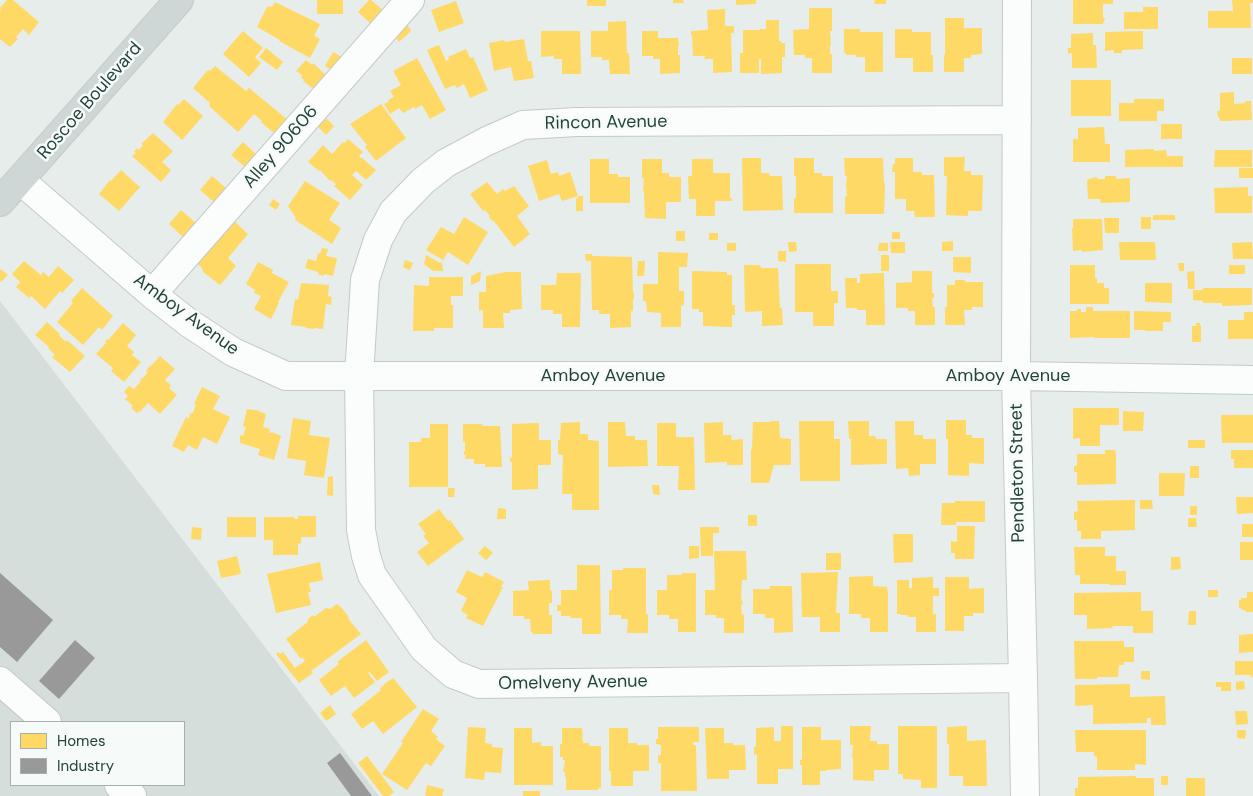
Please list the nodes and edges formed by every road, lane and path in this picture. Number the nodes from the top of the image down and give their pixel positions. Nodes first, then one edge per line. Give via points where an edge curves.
1 (179, 0) edge
2 (410, 0) edge
3 (1017, 0) edge
4 (1017, 120) junction
5 (20, 180) junction
6 (0, 202) edge
7 (152, 294) junction
8 (359, 376) junction
9 (1016, 376) junction
10 (1253, 380) edge
11 (1023, 678) junction
12 (0, 681) edge
13 (46, 721) edge
14 (120, 786) edge
15 (132, 796) edge
16 (1025, 796) edge

1 - 5 main road, Roscoe Boulevard
2 - 7 street, Alley 90606
3 - 4 street, Pendleton Street
4 - 8 street, Rincon Avenue via 523,125 446,163 393,212 378,240 366,280
4 - 9 street, Pendleton Street
5 - 6 main road, Roscoe Boulevard
5 - 7 street, Amboy Avenue
7 - 8 street, Amboy Avenue via 233,352 286,376
8 - 9 street, Amboy Avenue
8 - 11 street, Omelveny Avenue via 361,530 366,556 372,575 424,649 453,674 479,684
9 - 10 street, Amboy Avenue
9 - 11 street, Pendleton Street
11 - 16 street, Pendleton Street
12 - 13 street
14 - 15 street

